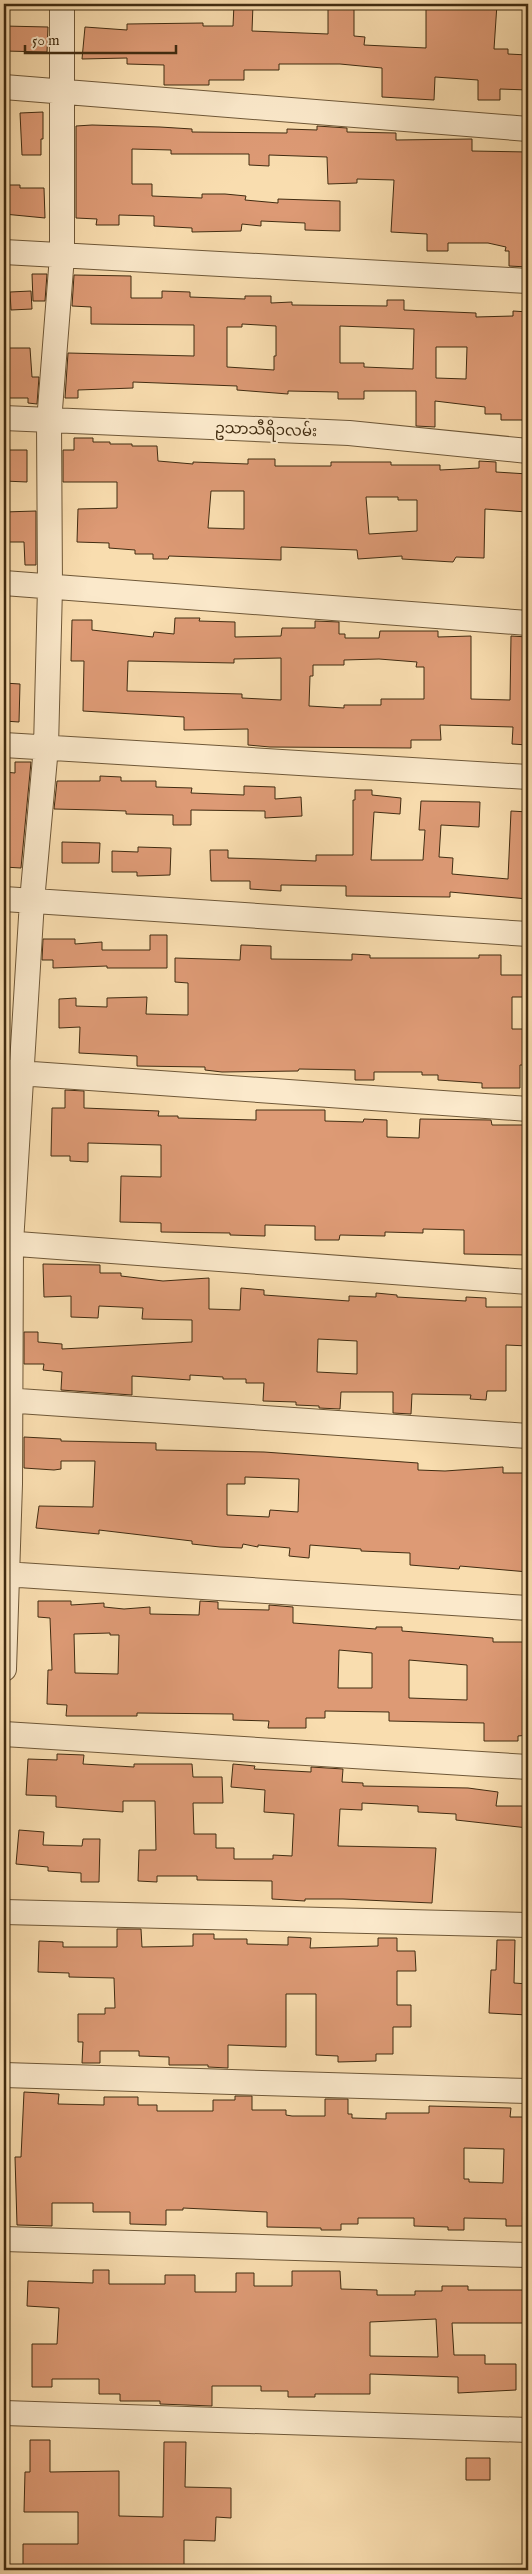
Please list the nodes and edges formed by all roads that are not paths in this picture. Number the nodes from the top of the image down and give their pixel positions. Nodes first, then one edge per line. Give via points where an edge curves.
1 (62, 4) edge
2 (4, 87) edge
3 (60, 90) junction
4 (528, 129) edge
5 (4, 252) edge
6 (62, 256) junction
7 (528, 281) edge
8 (4, 418) edge
9 (49, 422) junction
10 (528, 451) edge
11 (4, 583) edge
12 (50, 587) junction
13 (528, 624) edge
14 (4, 745) edge
15 (46, 747) junction
16 (528, 777) edge
17 (4, 900) edge
18 (32, 901) junction
19 (528, 934) edge
20 (13, 1072) edge
21 (528, 1110) edge
22 (7, 1243) edge
23 (528, 1282) edge
24 (7, 1400) edge
25 (528, 1436) edge
26 (5, 1574) edge
27 (528, 1608) edge
28 (4, 1669) edge
29 (4, 1734) edge
30 (528, 1767) edge
31 (4, 1912) edge
32 (528, 1925) edge
33 (4, 2076) edge
34 (528, 2091) edge
35 (4, 2239) edge
36 (528, 2255) edge
37 (4, 2414) edge
38 (528, 2430) edge

1 - 3 street
2 - 3 street
3 - 4 street
3 - 6 street
5 - 6 street
6 - 7 street
6 - 9 street
8 - 9 street, ဥသာသီရိ၁လမ်း
9 - 10 street, ဥသာသီရိ၁လမ်း via 349,433
9 - 12 street
11 - 12 street
12 - 13 street
12 - 15 street
14 - 15 street
15 - 16 street
15 - 18 street
17 - 18 street
18 - 19 street
18 - 20 street
20 - 21 street
20 - 22 street
22 - 23 street
22 - 24 street
24 - 25 street
24 - 26 street
26 - 27 street
26 - 28 street
29 - 30 street
31 - 32 street
33 - 34 street
35 - 36 street
37 - 38 street

